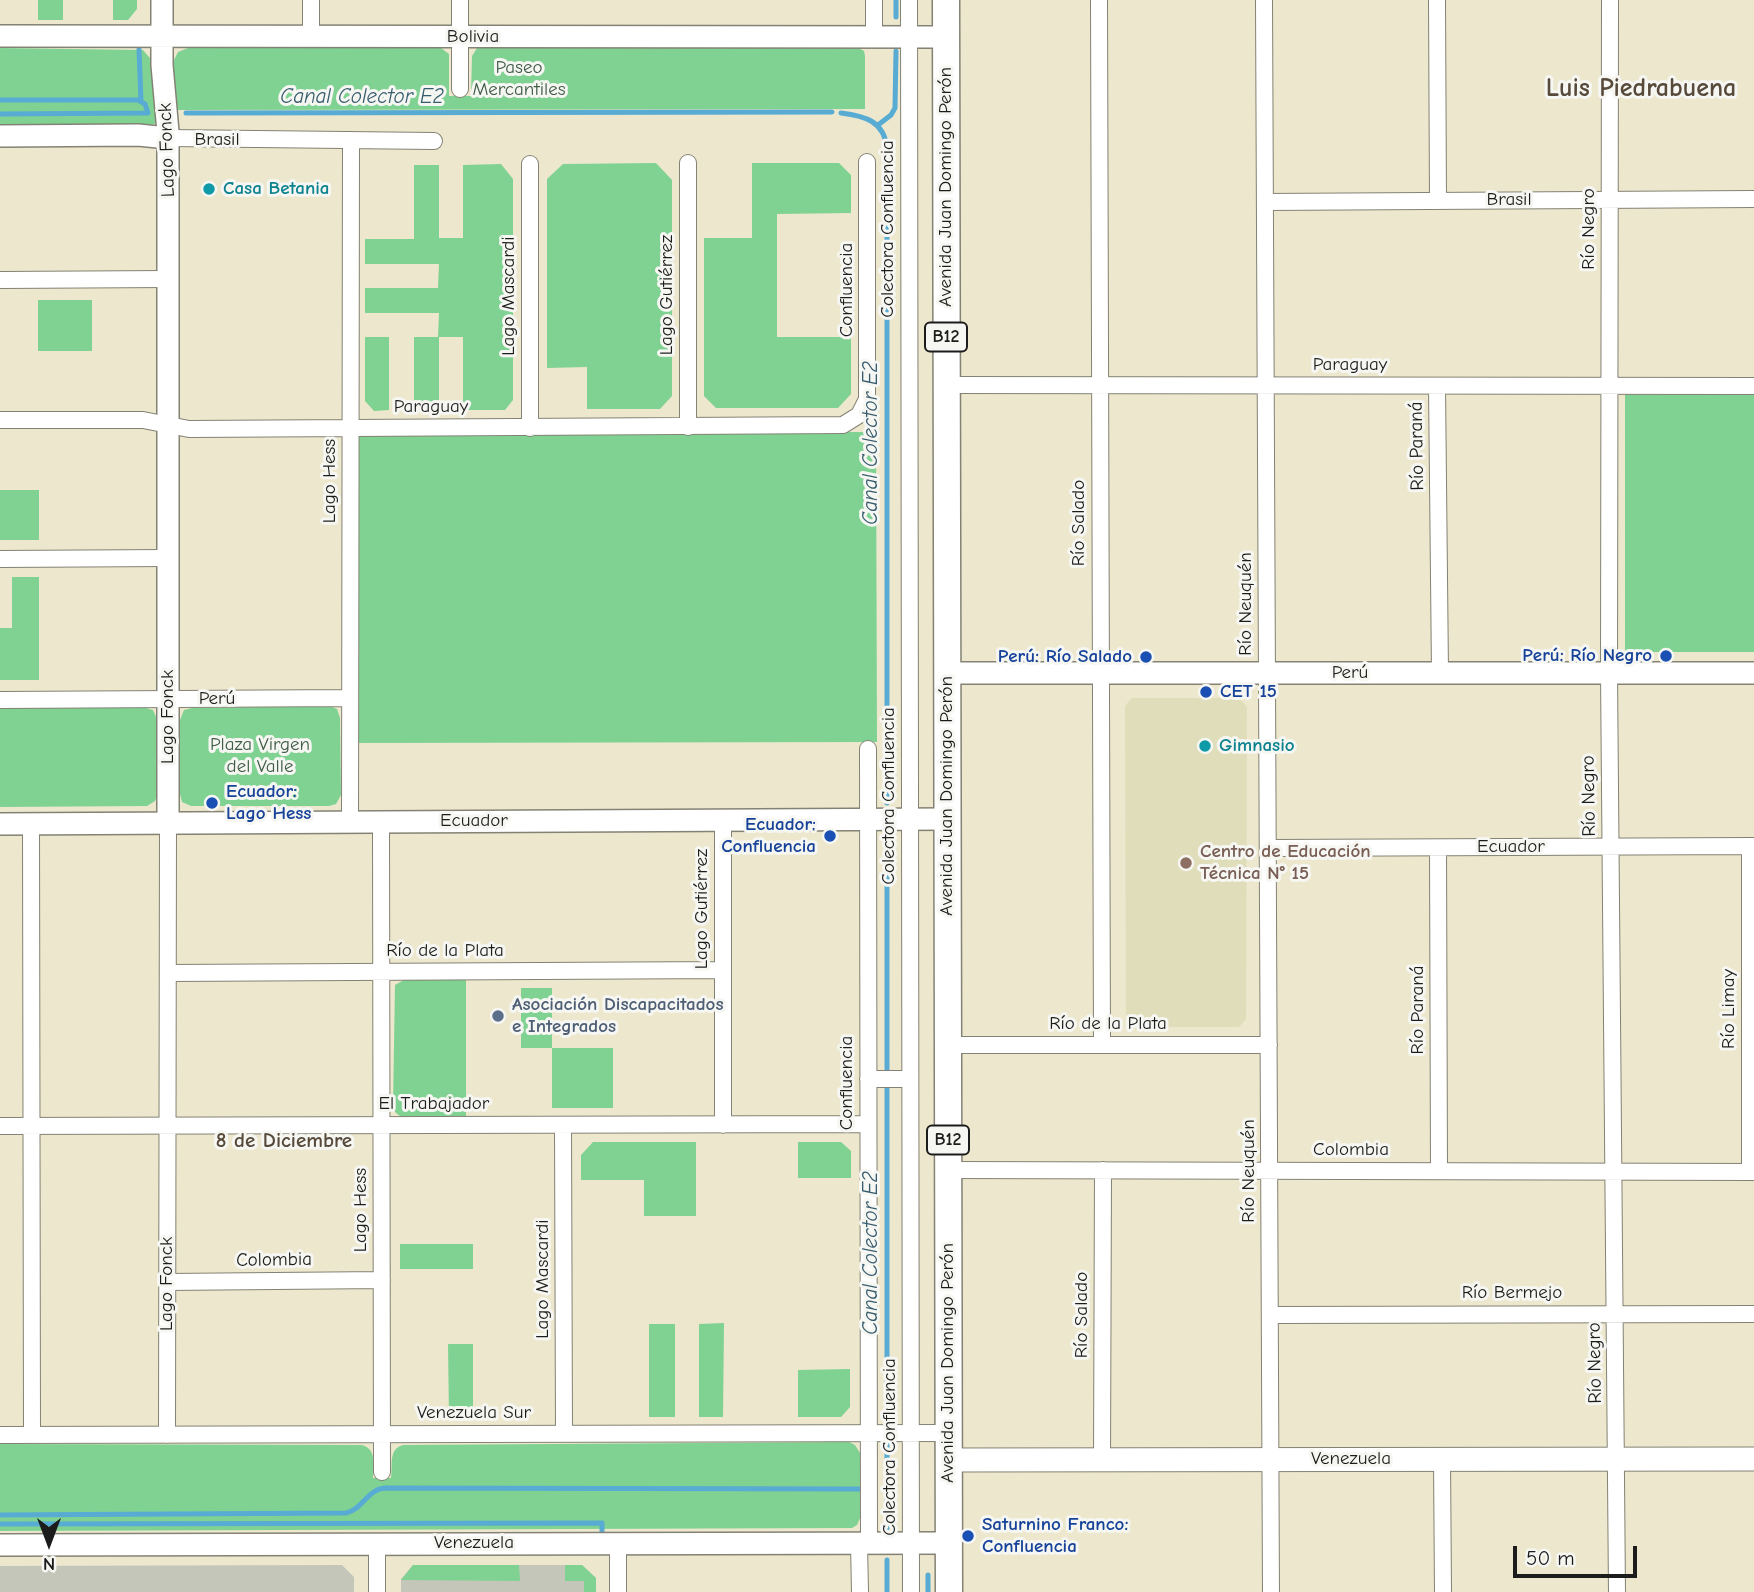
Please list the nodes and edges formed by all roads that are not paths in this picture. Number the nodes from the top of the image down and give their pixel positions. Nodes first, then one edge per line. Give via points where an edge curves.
1 (162, 0) edge
2 (311, 0) edge
3 (460, 0) edge
4 (874, 0) edge
5 (909, 0) edge
6 (946, 0) edge
7 (1099, 0) edge
8 (1264, 0) edge
9 (1437, 0) edge
10 (1610, 0) edge
11 (0, 36) edge
12 (162, 36) junction
13 (311, 36) junction
14 (460, 37) junction
15 (874, 37) junction
16 (909, 37) junction
17 (946, 37) junction
18 (460, 89) dead end
19 (0, 136) edge
20 (168, 138) junction
21 (351, 141) junction
22 (434, 141) dead end
23 (867, 162) dead end
24 (688, 163) dead end
25 (530, 164) dead end
26 (1610, 200) junction
27 (1754, 200) edge
28 (1437, 201) junction
29 (1265, 202) junction
30 (0, 279) edge
31 (168, 279) junction
32 (946, 385) junction
33 (1100, 385) junction
34 (1266, 385) junction
35 (1437, 386) junction
36 (1610, 386) junction
37 (1754, 386) edge
38 (859, 415) joint
39 (0, 420) edge
40 (168, 425) junction
41 (688, 427) junction
42 (351, 428) junction
43 (530, 428) junction
44 (168, 558) junction
45 (0, 559) edge
46 (947, 673) junction
47 (1101, 673) junction
48 (1267, 673) junction
49 (1440, 673) junction
50 (1608, 673) junction
51 (1754, 673) edge
52 (350, 698) junction
53 (168, 699) junction
54 (0, 700) edge
55 (868, 749) dead end
56 (910, 819) junction
57 (947, 819) junction
58 (723, 820) junction
59 (868, 820) junction
60 (350, 822) junction
61 (382, 822) junction
62 (31, 823) junction
63 (168, 823) junction
64 (0, 824) edge
65 (1752, 846) edge
66 (1610, 847) junction
67 (1268, 848) junction
68 (1438, 848) junction
69 (723, 970) junction
70 (382, 972) junction
71 (168, 973) junction
72 (1752, 1043) edge
73 (947, 1045) junction
74 (1102, 1045) junction
75 (1269, 1045) junction
76 (868, 1079) junction
77 (911, 1079) junction
78 (868, 1124) junction
79 (167, 1125) junction
80 (382, 1125) junction
81 (563, 1125) junction
82 (723, 1125) junction
83 (0, 1126) edge
84 (32, 1126) junction
85 (948, 1170) junction
86 (1104, 1170) junction
87 (1270, 1171) junction
88 (1439, 1171) junction
89 (1614, 1172) junction
90 (1752, 1172) edge
91 (382, 1280) junction
92 (167, 1282) junction
93 (1615, 1314) junction
94 (1754, 1314) edge
95 (1271, 1315) junction
96 (869, 1433) junction
97 (911, 1433) junction
98 (948, 1433) junction
99 (382, 1434) junction
100 (564, 1434) junction
101 (0, 1435) edge
102 (167, 1435) junction
103 (32, 1436) junction
104 (1443, 1459) junction
105 (1617, 1459) junction
106 (1754, 1459) edge
107 (948, 1460) junction
108 (1102, 1460) junction
109 (1272, 1460) junction
110 (382, 1472) dead end
111 (618, 1543) junction
112 (864, 1543) junction
113 (911, 1543) junction
114 (948, 1543) junction
115 (377, 1544) junction
116 (0, 1545) edge
117 (377, 1592) edge
118 (618, 1592) edge
119 (860, 1592) edge
120 (911, 1592) edge
121 (948, 1592) edge
122 (1271, 1592) edge
123 (1443, 1592) edge
124 (1617, 1592) edge

1 - 12 street, Lago Fonck
2 - 13 street
3 - 14 street
4 - 15 street
5 - 16 street, Colectora Confluencia
6 - 17 main road, Avenida Juan Domingo Perón / B12
7 - 33 street, Río Salado
8 - 29 street, Río Neuquén
9 - 28 street
10 - 26 street, Río Negro
11 - 12 street, Bolivia
12 - 13 street, Bolivia
12 - 20 street, Lago Fonck
13 - 14 street, Bolivia
14 - 15 street, Bolivia
14 - 18 street
15 - 16 street, Bolivia
16 - 17 street, Bolivia
16 - 56 street, Colectora Confluencia
17 - 32 main road, Avenida Juan Domingo Perón / B12
19 - 20 street, Brasil
20 - 21 street, Brasil
20 - 31 street, Lago Fonck
21 - 22 street, Brasil
21 - 42 street, Lago Hess
23 - 38 street, Confluencia via 868,389
24 - 41 street, Lago Gutiérrez
25 - 43 street, Lago Mascardi
26 - 27 street, Brasil
26 - 28 street, Brasil
26 - 36 street, Río Negro
28 - 29 street, Brasil
29 - 34 street, Río Neuquén
30 - 31 street
31 - 40 street, Lago Fonck
32 - 33 street, Paraguay
32 - 46 main road, Avenida Juan Domingo Perón / B12
33 - 34 street, Paraguay
33 - 47 street, Río Salado
34 - 35 street, Paraguay
34 - 48 street, Río Neuquén
35 - 36 street, Paraguay
35 - 49 street, Río Paraná
36 - 37 street, Paraguay
36 - 50 street, Río Negro
38 - 41 street, Paraguay via 833,427
39 - 40 street, Paraguay via 143,420
40 - 42 street, Paraguay via 189,429
40 - 44 street, Lago Fonck
41 - 43 street, Paraguay
42 - 43 street, Paraguay
42 - 52 street, Lago Hess
44 - 45 street
44 - 53 street, Lago Fonck
46 - 47 street, Perú
46 - 57 main road, Avenida Juan Domingo Perón / B12
47 - 48 street, Perú
47 - 74 street, Río Salado
48 - 49 street, Perú
48 - 67 street, Río Neuquén
49 - 50 street, Perú
50 - 51 street, Perú
50 - 66 street, Río Negro
52 - 53 street, Perú
52 - 60 street, Lago Hess
53 - 54 street, Perú
53 - 63 street, Lago Fonck
55 - 59 street, Confluencia
56 - 57 street, Ecuador
56 - 59 street, Ecuador
56 - 77 street, Colectora Confluencia
57 - 73 main road, Avenida Juan Domingo Perón / B12
58 - 59 street, Ecuador
58 - 61 street, Ecuador
58 - 69 street, Lago Gutiérrez
59 - 76 street, Confluencia
60 - 61 street, Ecuador
60 - 63 street, Ecuador
61 - 70 street, Lago Hess
62 - 63 street, Ecuador
62 - 64 street, Ecuador
62 - 84 street
63 - 71 street, Lago Fonck
65 - 66 street, Ecuador
65 - 72 street, Río Limay
66 - 68 street, Ecuador
66 - 89 street, Río Negro
67 - 68 street, Ecuador
67 - 75 street, Río Neuquén
68 - 88 street, Río Paraná
69 - 70 street, Río de la Plata
69 - 82 street, Lago Gutiérrez
70 - 71 street, Río de la Plata
70 - 80 street, Lago Hess
71 - 79 street, Lago Fonck
72 - 90 street, Río Limay
73 - 74 street, Río de la Plata
73 - 85 main road, Avenida Juan Domingo Perón / B12
74 - 75 street, Río de la Plata
75 - 87 street, Río Neuquén
76 - 77 street
76 - 78 street, Confluencia
77 - 97 street, Colectora Confluencia
78 - 82 street, El Trabajador
78 - 96 street, Confluencia
79 - 80 street, El Trabajador
79 - 84 street, El Trabajador
79 - 92 street, Lago Fonck
80 - 81 street, El Trabajador
80 - 91 street, Lago Hess
81 - 82 street, El Trabajador
81 - 100 street, Lago Mascardi
83 - 84 street, El Trabajador
84 - 103 street
85 - 86 street, Colombia
85 - 98 main road, Avenida Juan Domingo Perón / B12
86 - 87 street, Colombia
86 - 108 street, Río Salado
87 - 88 street, Colombia
87 - 95 street, Río Neuquén
88 - 89 street, Colombia
89 - 90 street, Colombia
89 - 93 street, Río Negro
91 - 92 street, Colombia
91 - 99 street, Lago Hess
92 - 102 street, Lago Fonck
93 - 94 street, Río Bermejo
93 - 95 street, Río Bermejo
93 - 105 street, Río Negro
95 - 109 street, Río Neuquén
96 - 97 street, Venezuela Sur
96 - 100 street, Venezuela Sur
96 - 112 street, Confluencia
97 - 98 street, Venezuela Sur
97 - 113 street, Colectora Confluencia
98 - 107 main road, Avenida Juan Domingo Perón / B12
99 - 100 street, Venezuela Sur
99 - 102 street, Venezuela Sur
99 - 110 street, Lago Hess
101 - 103 street, Venezuela Sur
102 - 103 street, Venezuela Sur
104 - 105 main road, Venezuela
104 - 109 main road, Venezuela
104 - 123 street
105 - 106 main road, Venezuela
105 - 124 street, Río Negro
107 - 108 main road, Venezuela
107 - 114 main road, Avenida Juan Domingo Perón / B12
108 - 109 main road, Venezuela
109 - 122 street, Río Neuquén
111 - 112 street, Venezuela
111 - 115 street, Venezuela
111 - 118 street
112 - 113 street, Venezuela
112 - 119 street, Confluencia
113 - 114 street, Venezuela
113 - 120 street, Colectora Confluencia
114 - 121 main road, Avenida Juan Domingo Perón / B12
115 - 116 street, Venezuela
115 - 117 street

